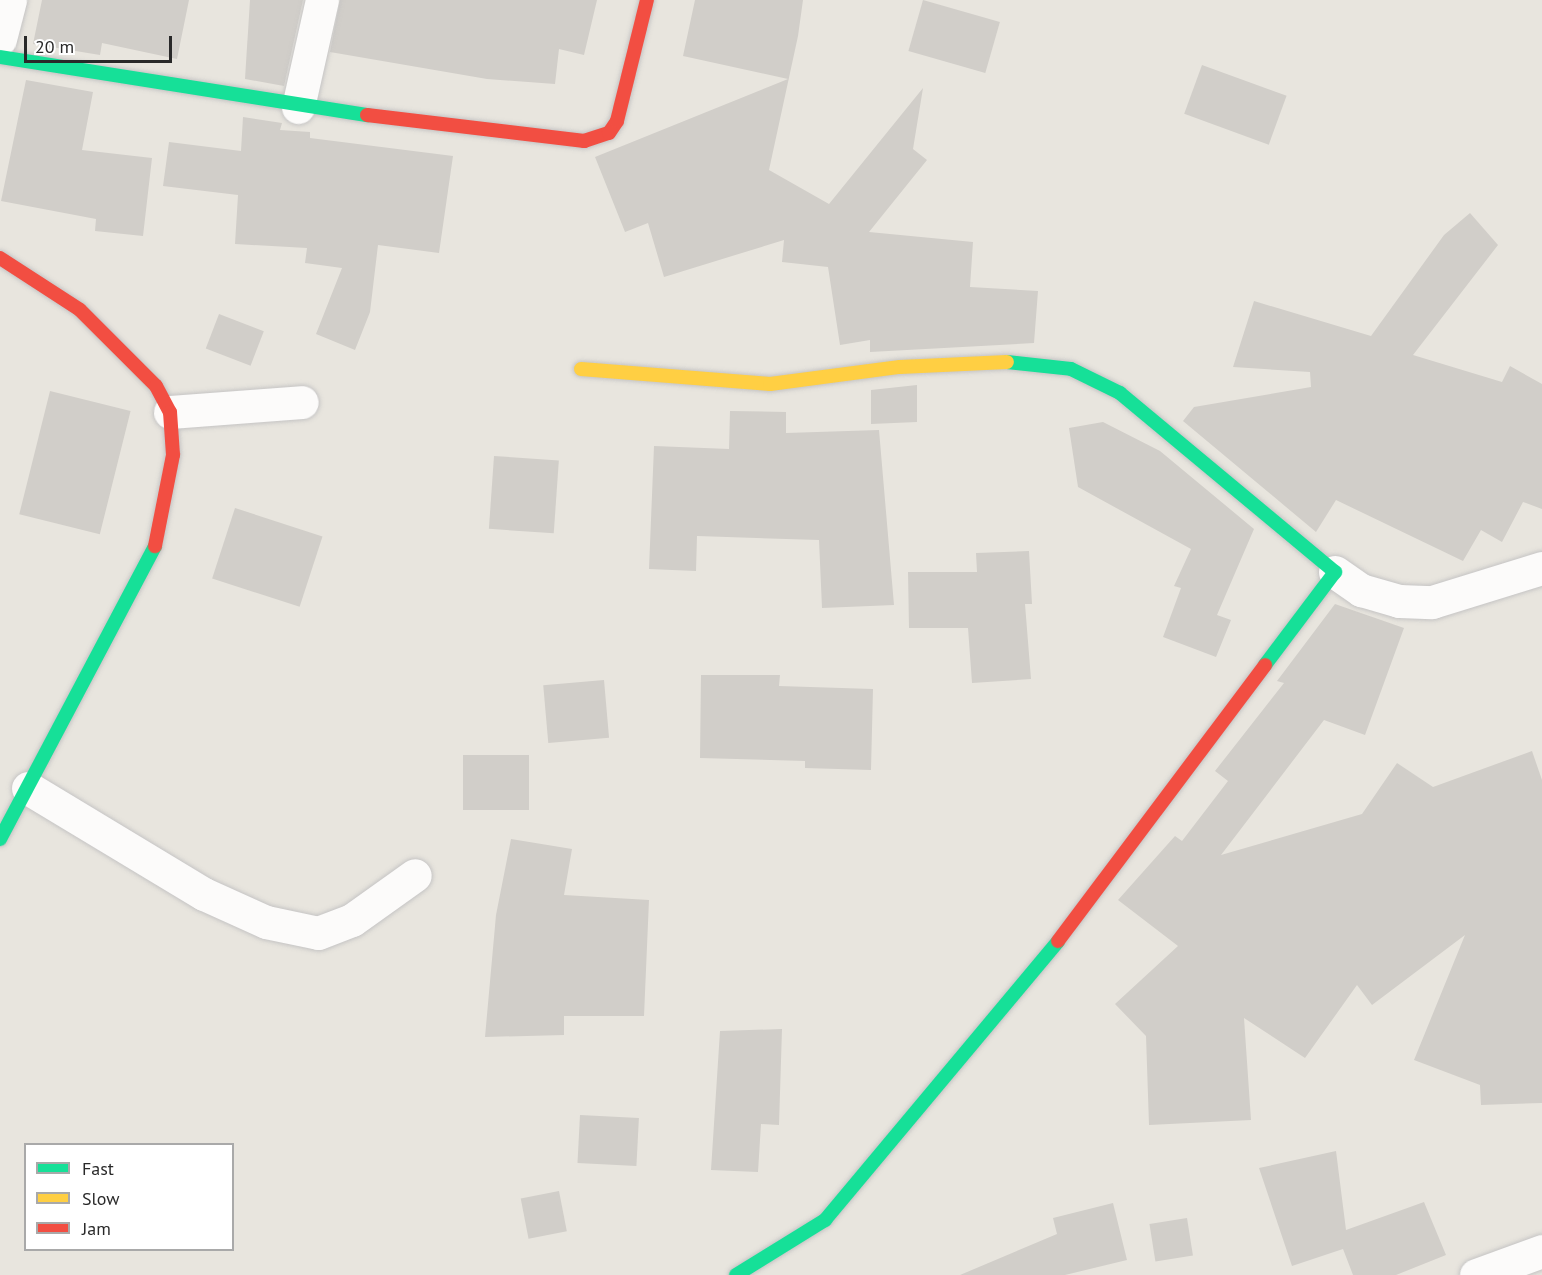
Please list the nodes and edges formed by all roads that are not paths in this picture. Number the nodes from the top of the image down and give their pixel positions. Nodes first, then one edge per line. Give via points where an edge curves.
1 (10, 0) edge
2 (322, 0) edge
3 (647, 0) edge
4 (0, 39) edge
5 (0, 57) edge
6 (298, 107) junction
7 (0, 258) edge
8 (581, 369) dead end
9 (302, 402) dead end
10 (170, 412) junction
11 (1542, 568) edge
12 (1335, 572) junction
13 (28, 788) junction
14 (0, 839) edge
15 (415, 875) dead end
16 (1542, 1251) edge
17 (736, 1275) edge
18 (1476, 1275) edge

1 - 4 street
2 - 6 street
3 - 6 street via 617,121 597,139
5 - 6 street
7 - 10 street via 81,310 156,386
8 - 12 street via 770,384 900,367 1027,361 1071,369 1120,393
9 - 10 street
10 - 13 street via 173,455 155,547
11 - 12 street via 1432,602 1399,601 1361,590
12 - 17 street via 1013,1002 932,1098 825,1220
13 - 14 street
13 - 15 street via 204,894 266,922 318,933 352,920
16 - 18 street

